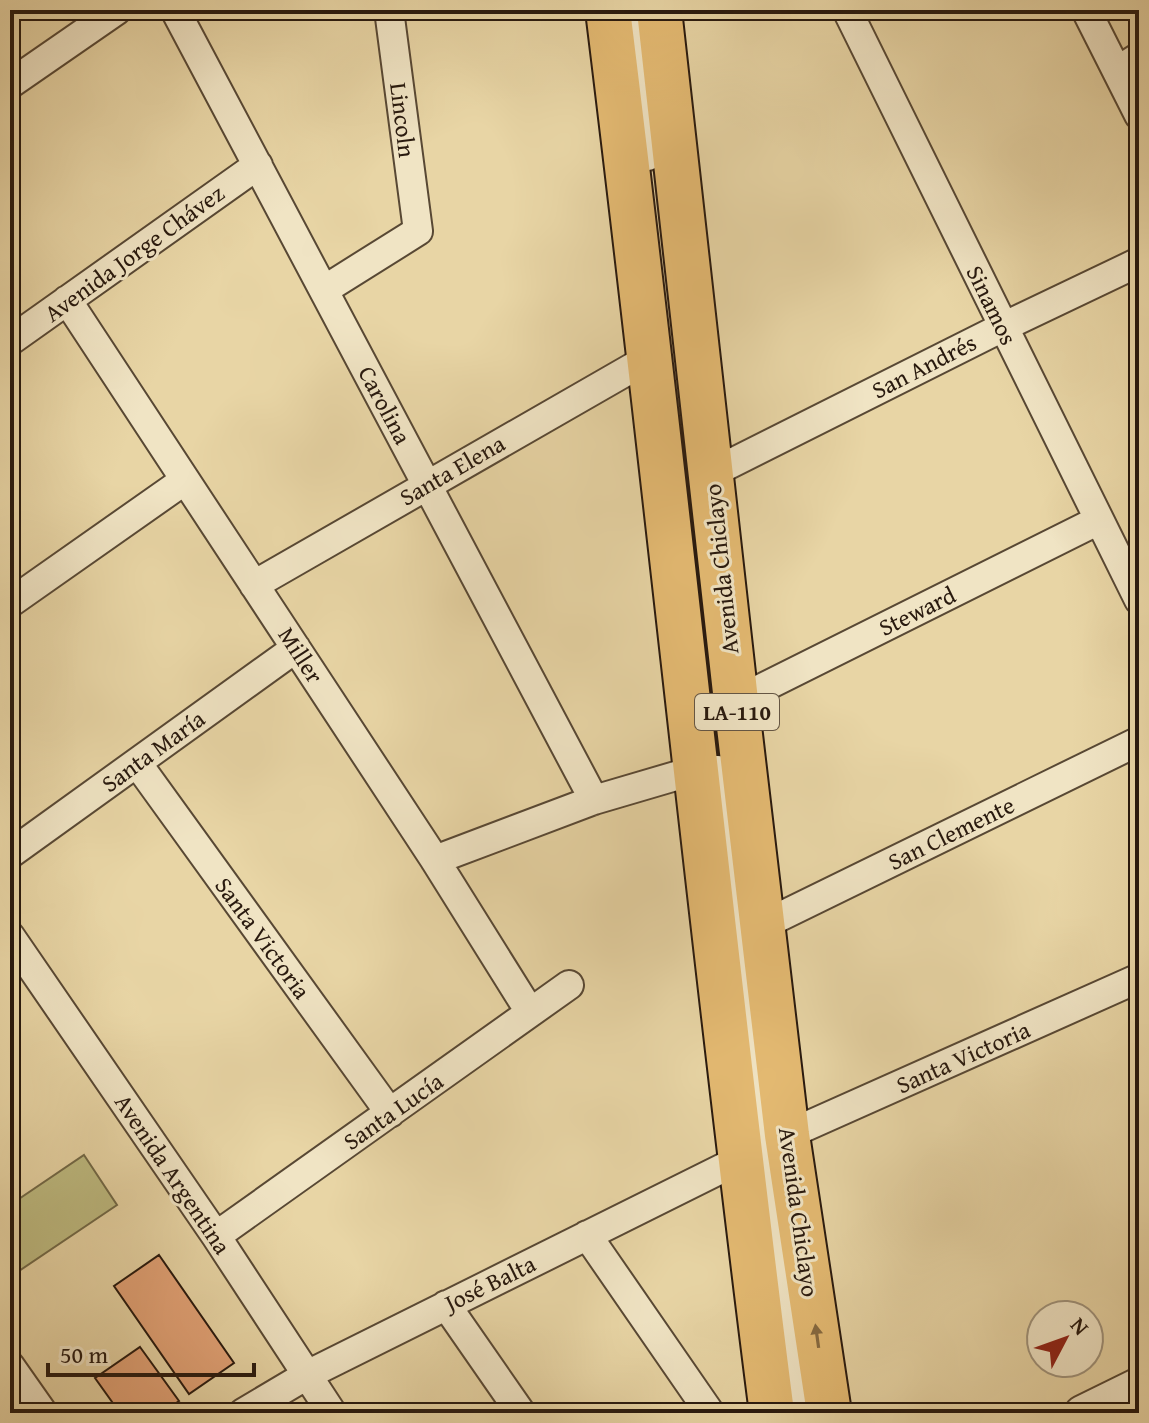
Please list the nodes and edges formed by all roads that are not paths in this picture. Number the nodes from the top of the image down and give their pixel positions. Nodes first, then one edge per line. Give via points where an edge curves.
1 (117, 10) edge
2 (175, 10) edge
3 (389, 10) edge
4 (608, 10) edge
5 (631, 10) edge
6 (659, 10) edge
7 (847, 10) edge
8 (1086, 10) edge
9 (1128, 64) edge
10 (10, 84) edge
11 (1139, 115) edge
12 (258, 165) junction
13 (1139, 262) edge
14 (324, 290) junction
15 (67, 300) junction
16 (1003, 327) junction
17 (10, 341) edge
18 (651, 357) junction
19 (710, 474) junction
20 (185, 480) junction
21 (427, 485) junction
22 (1099, 520) junction
23 (254, 585) junction
24 (1139, 600) edge
25 (10, 603) edge
26 (296, 648) junction
27 (736, 701) junction
28 (1139, 741) edge
29 (137, 763) junction
30 (696, 770) junction
31 (594, 800) junction
32 (10, 854) edge
33 (435, 860) junction
34 (763, 925) junction
35 (10, 936) edge
36 (1139, 978) edge
37 (569, 985) dead end
38 (530, 1012) junction
39 (390, 1113) junction
40 (787, 1135) junction
41 (739, 1160) junction
42 (587, 1235) junction
43 (216, 1236) junction
44 (446, 1305) junction
45 (10, 1366) edge
46 (307, 1375) junction
47 (1139, 1385) edge
48 (43, 1413) edge
49 (243, 1413) edge
50 (332, 1413) edge
51 (521, 1413) edge
52 (710, 1413) edge
53 (772, 1413) edge
54 (799, 1413) edge
55 (829, 1413) edge
56 (1082, 1413) edge

1 - 10 street
2 - 12 street, Carolina
3 - 14 street, Lincoln via 418,231
4 - 18 main road, Avenida Chiclayo / LA-110
5 - 54 street, Avenida Chiclayo via 707,685
6 - 19 main road, Avenida Chiclayo / LA-110
7 - 16 street, Sinamos
8 - 9 street
9 - 11 street
12 - 14 street, Carolina
12 - 15 street, Avenida Jorge Chávez
13 - 16 street, San Andrés
14 - 21 street, Carolina
15 - 17 street, Avenida Jorge Chávez
15 - 20 street, Miller
16 - 19 street, San Andrés
16 - 22 street, Sinamos
18 - 21 street, Santa Elena
18 - 30 main road, Avenida Chiclayo / LA-110
19 - 27 main road, Avenida Chiclayo / LA-110
20 - 23 street, Miller
20 - 25 street
21 - 23 street, Santa Elena
21 - 31 street, Carolina
22 - 24 street, Sinamos
22 - 27 street, Steward
23 - 26 street, Miller
26 - 29 street, Santa María
26 - 33 street, Miller
27 - 34 main road, Avenida Chiclayo / LA-110
28 - 34 street, San Clemente
29 - 32 street, Santa María
29 - 39 street, Santa Victoria
30 - 31 street
30 - 41 main road, Avenida Chiclayo / LA-110
31 - 33 street
33 - 38 street, Miller
34 - 40 main road, Avenida Chiclayo / LA-110
35 - 43 street, Avenida Argentina
36 - 40 street, Santa Victoria
37 - 38 street, Santa Lucía
38 - 39 street, Santa Lucía
39 - 43 street, Santa Lucía
55 -> 40 main road, Avenida Chiclayo / LA-110
41 - 42 street, José Balta
41 - 53 main road, Avenida Chiclayo / LA-110
42 - 44 street, José Balta
42 - 52 street
43 - 46 street, Avenida Argentina
44 - 46 street, José Balta
44 - 51 street
45 - 48 street
46 - 49 street, José Balta
46 - 50 street, Avenida Argentina
47 - 56 street

